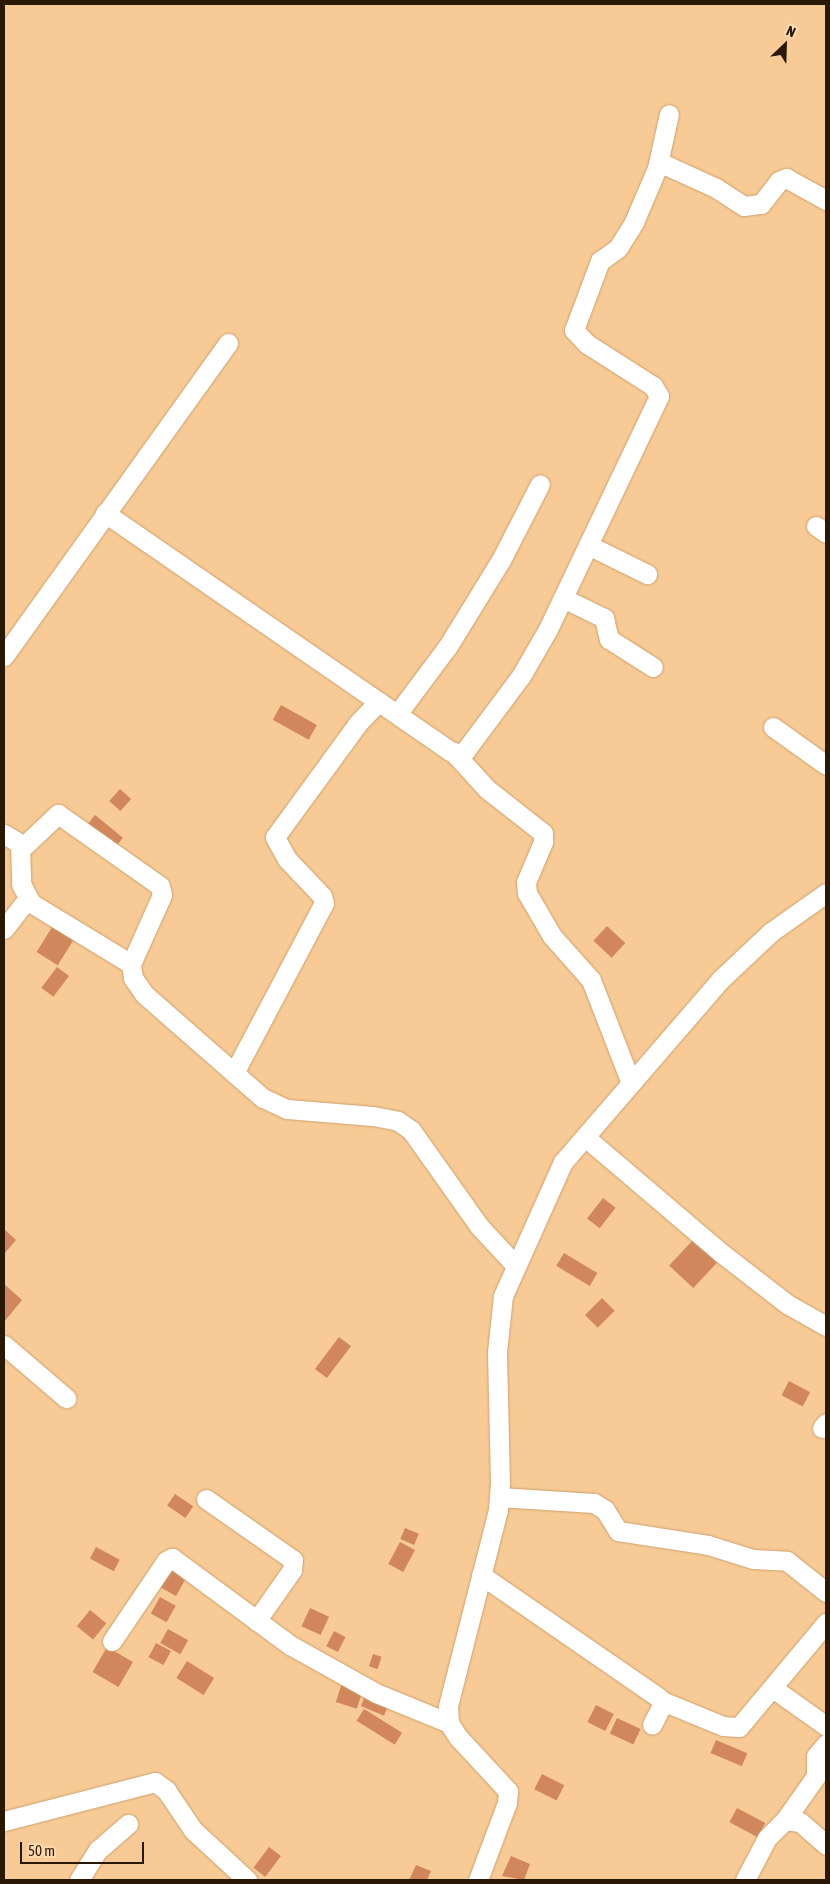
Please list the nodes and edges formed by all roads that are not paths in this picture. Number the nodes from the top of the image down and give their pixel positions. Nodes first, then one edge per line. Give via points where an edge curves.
1 (669, 114) dead end
2 (659, 162) junction
3 (826, 200) edge
4 (228, 343) dead end
5 (540, 484) dead end
6 (105, 512) junction
7 (588, 545) junction
8 (647, 574) dead end
9 (563, 598) junction
10 (4, 656) edge
11 (653, 667) dead end
12 (379, 701) junction
13 (398, 713) junction
14 (773, 727) dead end
15 (455, 754) junction
16 (826, 764) edge
17 (4, 834) edge
18 (20, 846) junction
19 (826, 893) edge
20 (28, 898) junction
21 (4, 929) edge
22 (130, 964) junction
23 (234, 1073) junction
24 (631, 1083) junction
25 (585, 1138) junction
26 (516, 1266) junction
27 (826, 1326) edge
28 (4, 1346) edge
29 (66, 1398) dead end
30 (499, 1498) junction
31 (206, 1499) dead end
32 (481, 1575) junction
33 (826, 1592) edge
34 (256, 1621) junction
35 (826, 1623) edge
36 (112, 1641) dead end
37 (774, 1689) junction
38 (662, 1701) junction
39 (449, 1723) junction
40 (652, 1725) dead end
41 (826, 1726) edge
42 (826, 1744) edge
43 (785, 1820) junction
44 (4, 1821) edge
45 (128, 1824) dead end
46 (826, 1845) edge
47 (79, 1880) edge
48 (247, 1880) edge
49 (478, 1880) edge
50 (745, 1880) edge

1 - 2 street
2 - 3 street via 716,188 744,206 761,204 786,178
2 - 7 street via 629,232 615,251 600,261 574,330 587,344 653,386 658,396
4 - 6 street
5 - 13 street via 501,560 448,646
6 - 10 street
6 - 12 street
7 - 8 street
7 - 9 street
9 - 11 street via 604,618 609,639
9 - 15 street via 511,691 465,751
12 - 13 street
12 - 23 street via 358,724 275,837 287,859 322,896 324,903
13 - 15 street
14 - 16 street
15 - 24 street via 487,789 543,833 543,842 526,882 527,893 552,936 591,980
17 - 18 street
18 - 20 street via 21,884
18 - 22 street via 58,814 160,886 162,895
19 - 24 street via 771,932 720,980
20 - 21 street
20 - 22 street via 39,909
22 - 23 street via 133,978 144,994
23 - 26 street via 263,1098 287,1109 398,1121 411,1130 479,1226
24 - 25 street
25 - 26 street via 557,1171
25 - 27 street via 670,1212 768,1290
26 - 30 street via 503,1296 498,1322
28 - 29 street
30 - 32 street
30 - 33 street via 594,1503 605,1510 618,1531 708,1545 753,1559 787,1561
31 - 34 street via 293,1560 292,1570
32 - 38 street
32 - 39 street via 449,1694
34 - 36 street via 179,1562 169,1559
34 - 39 street via 290,1646 376,1693
35 - 37 street
37 - 38 street via 740,1727 723,1726
37 - 41 street
38 - 40 street
39 - 49 street via 508,1791 507,1803
42 - 43 street via 816,1756 816,1776
43 - 46 street via 800,1822
43 - 50 street via 767,1838
44 - 48 street via 155,1782 166,1790 193,1830
45 - 47 street via 98,1850

